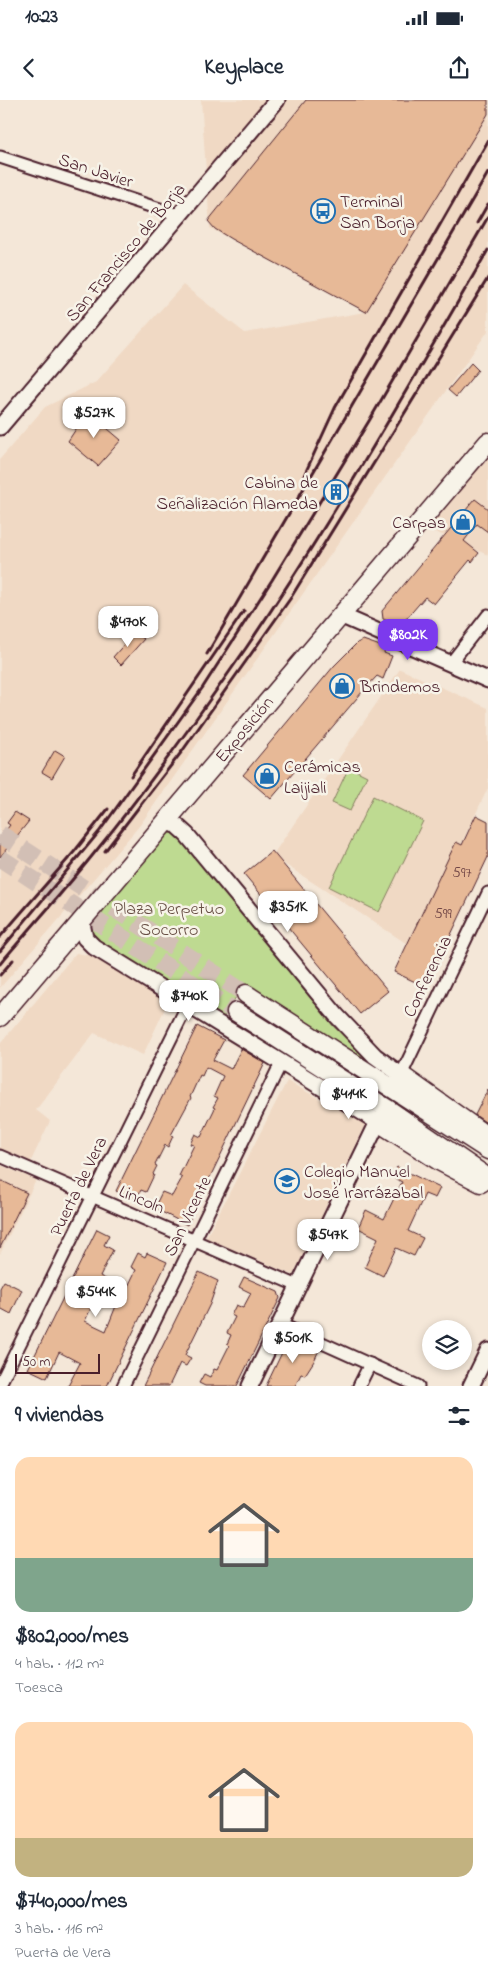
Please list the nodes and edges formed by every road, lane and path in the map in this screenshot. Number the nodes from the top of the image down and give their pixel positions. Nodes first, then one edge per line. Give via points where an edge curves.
1 (277, 100) edge
2 (0, 157) edge
3 (180, 216) junction
4 (0, 427) edge
5 (487, 444) edge
6 (340, 615) junction
7 (488, 615) edge
8 (450, 664) junction
9 (488, 680) edge
10 (165, 822) junction
11 (488, 893) edge
12 (484, 911) edge
13 (82, 923) junction
14 (246, 994) tunnel mouth
15 (188, 1004) junction
16 (236, 1012) tunnel mouth
17 (0, 1017) edge
18 (282, 1061) junction
19 (400, 1075) junction
20 (378, 1122) junction
21 (488, 1137) edge
22 (488, 1150) edge
23 (0, 1156) edge
24 (488, 1178) edge
25 (488, 1186) edge
26 (93, 1197) junction
27 (194, 1240) junction
28 (298, 1286) junction
29 (280, 1324) junction
30 (488, 1351) edge
31 (370, 1364) junction
32 (484, 1370) edge
33 (0, 1384) edge
34 (122, 1386) edge
35 (250, 1386) edge
36 (359, 1386) edge
37 (418, 1386) edge
38 (471, 1386) edge

1 - 3 street, San Francisco de Borja
2 - 3 street, San Javier
3 - 4 street, San Francisco de Borja
5 - 6 main road, Exposición
6 - 8 street
6 - 10 main road, Exposición
7 - 8 street
8 - 9 street
10 - 13 main road, Exposición
10 - 19 street via 176,825 187,835 337,1016 375,1056
11 - 12 street, Conferencia
12 - 19 street, Conferencia
13 - 15 street via 85,938 94,948
13 - 17 main road, Exposición
14 - 22 main road
15 - 18 street
15 - 26 street, Puerta de Vera
16 - 24 main road
18 - 20 street
18 - 27 street, San Vicente
19 - 21 main road
20 - 25 main road via 454,1170
20 - 28 street
23 - 26 street, Lincoln
26 - 27 street, Lincoln
26 - 33 street, Puerta de Vera
27 - 28 street, Lincoln
27 - 34 street, San Vicente
28 - 29 street
29 - 31 street
29 - 35 street
30 - 32 street
31 - 36 street
31 - 37 street
32 - 38 street

